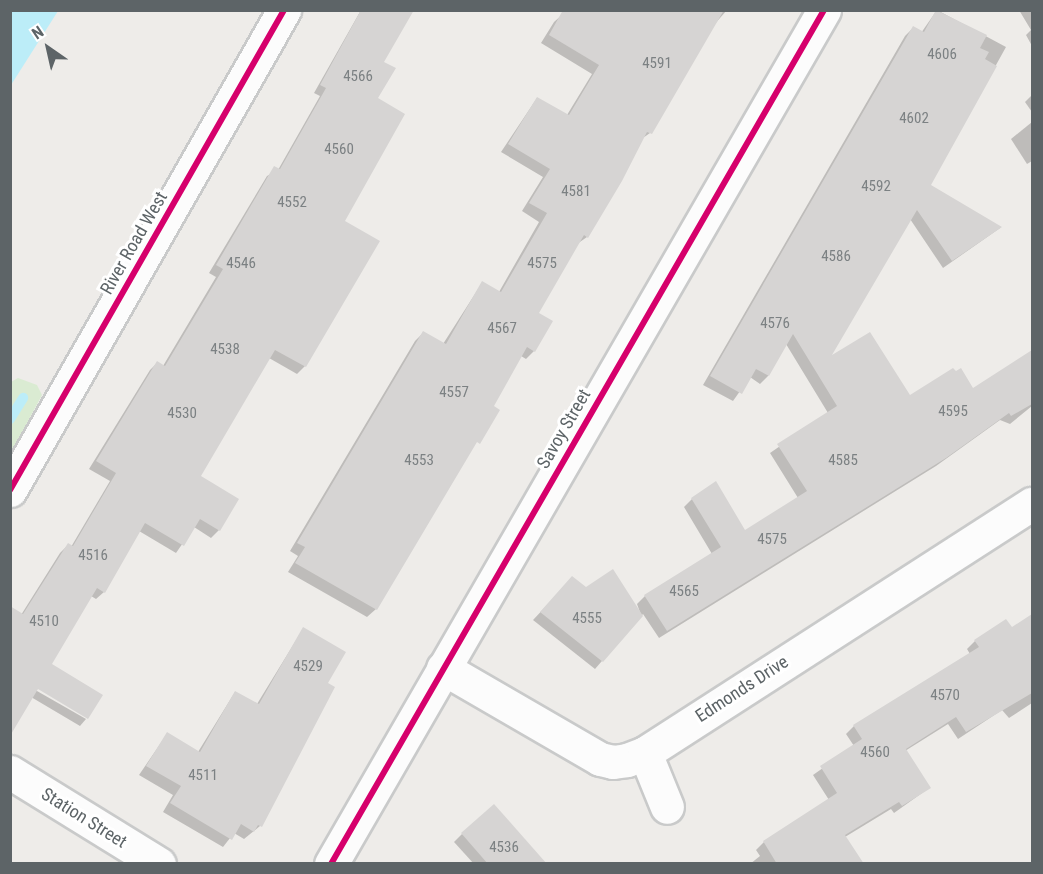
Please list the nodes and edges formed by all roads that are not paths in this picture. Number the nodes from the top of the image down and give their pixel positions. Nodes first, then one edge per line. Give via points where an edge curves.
1 (284, 10) edge
2 (824, 10) edge
3 (10, 490) edge
4 (1032, 504) edge
5 (443, 668) junction
6 (645, 753) junction
7 (10, 772) edge
8 (667, 807) dead end
9 (159, 864) edge
10 (331, 864) edge

1 - 3 street, River Road West
2 - 5 street, Savoy Street
4 - 6 street, Edmonds Drive
5 - 6 street, Edmonds Drive via 600,759 613,762
5 - 10 street, Savoy Street
6 - 8 street
7 - 9 street, Station Street

